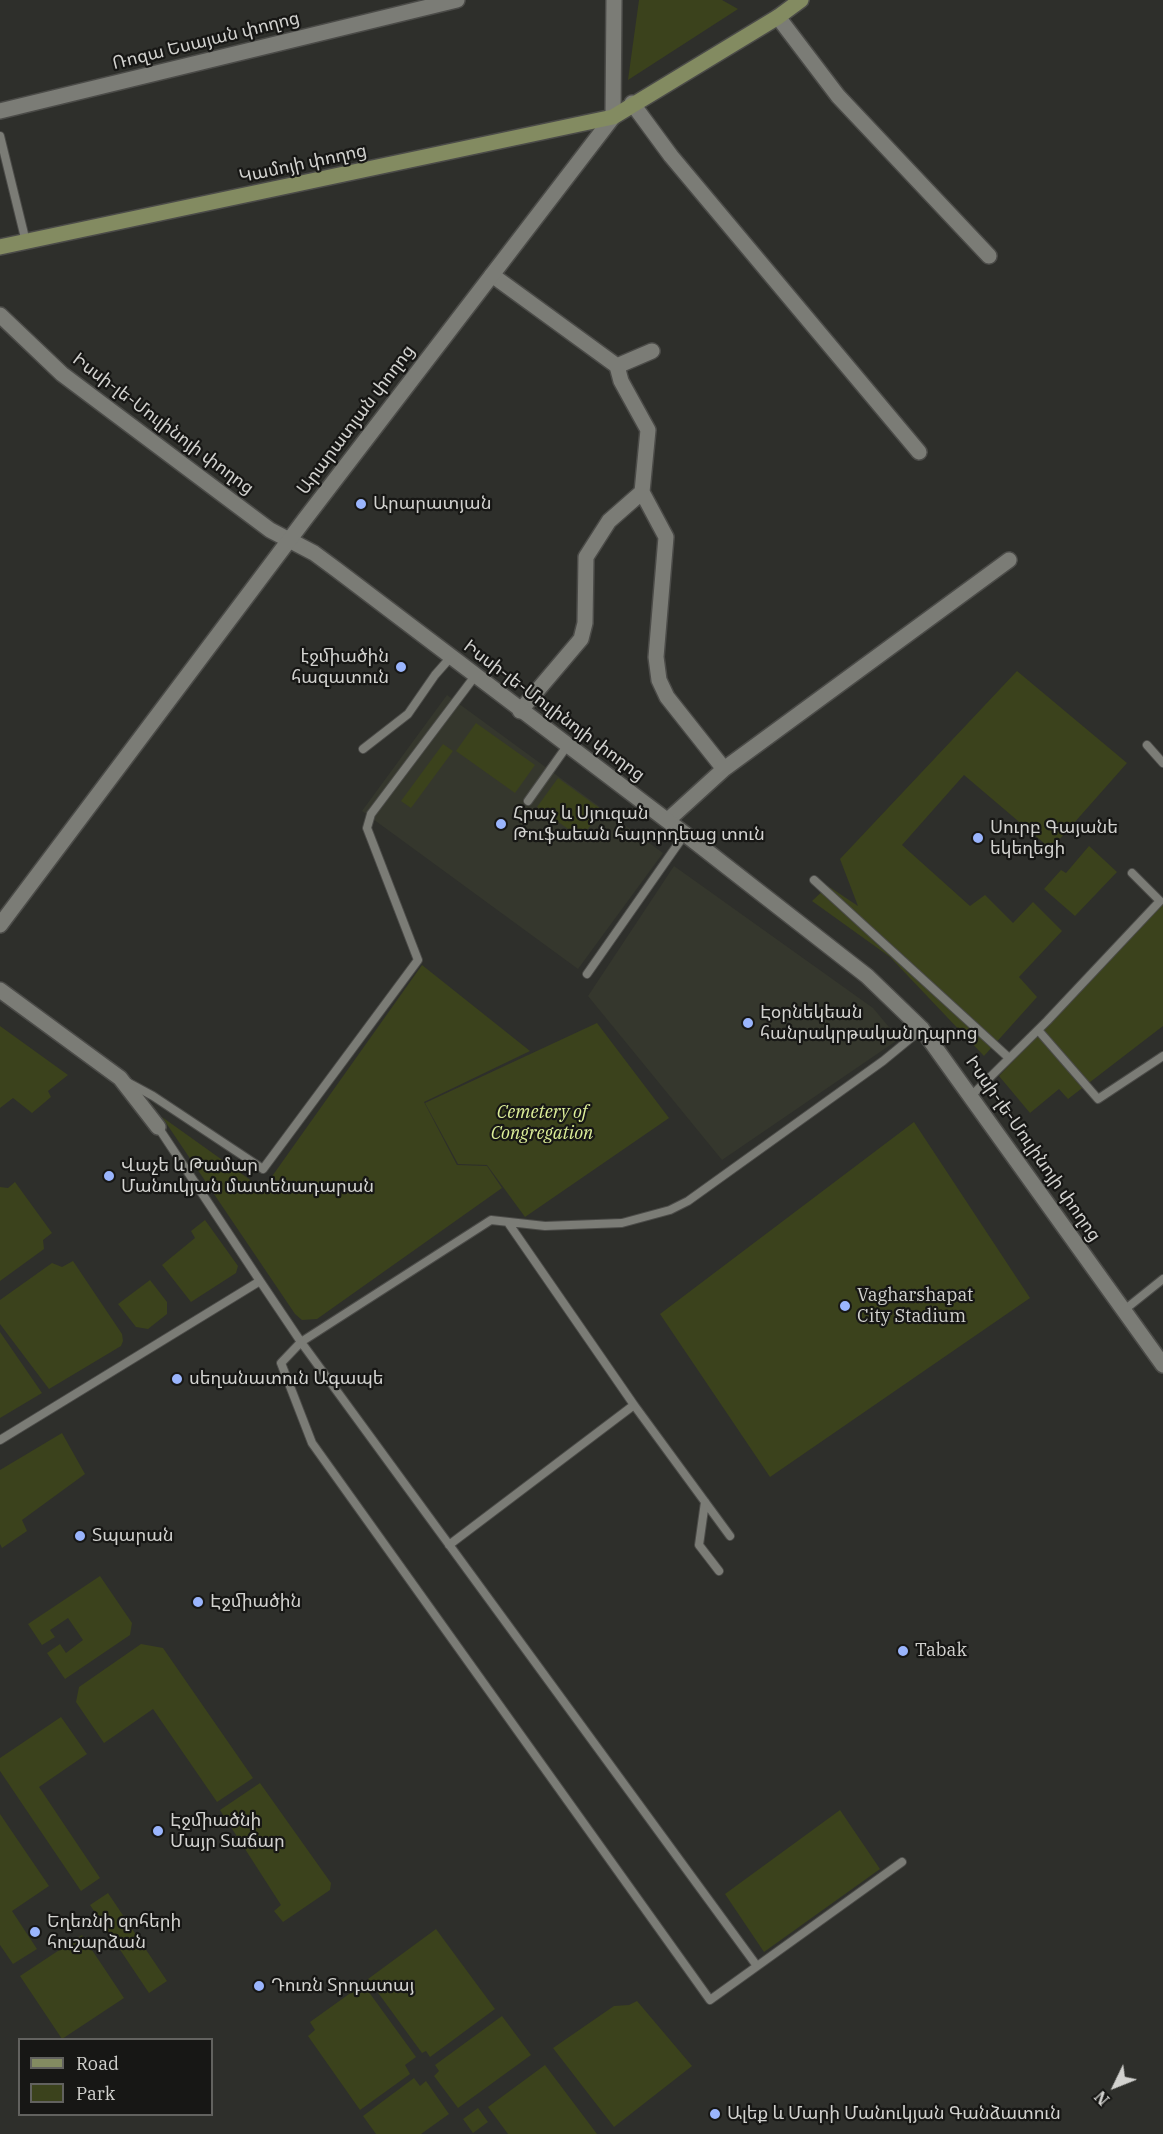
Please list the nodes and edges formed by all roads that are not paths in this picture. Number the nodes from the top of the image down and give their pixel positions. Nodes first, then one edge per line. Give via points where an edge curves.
1 (457, 0) edge
2 (614, 0) edge
3 (801, 0) edge
4 (778, 17) junction
5 (632, 103) junction
6 (0, 111) edge
7 (613, 117) junction
8 (0, 136) edge
9 (27, 242) junction
10 (0, 247) edge
11 (989, 256) dead end
12 (492, 275) junction
13 (0, 315) edge
14 (652, 351) dead end
15 (616, 366) junction
16 (920, 452) dead end
17 (642, 492) junction
18 (290, 541) junction
19 (1009, 560) dead end
20 (450, 658) junction
21 (475, 675) junction
22 (519, 711) junction
23 (1147, 745) dead end
24 (567, 746) junction
25 (363, 749) dead end
26 (1163, 763) edge
27 (724, 769) junction
28 (528, 801) dead end
29 (668, 820) junction
30 (686, 834) junction
31 (1132, 873) dead end
32 (814, 879) dead end
33 (0, 925) edge
34 (587, 975) dead end
35 (0, 990) edge
36 (922, 1029) junction
37 (1038, 1030) junction
38 (1163, 1056) edge
39 (1009, 1058) junction
40 (120, 1078) junction
41 (972, 1095) junction
42 (158, 1126) joint
43 (508, 1224) junction
44 (1163, 1279) edge
45 (260, 1281) junction
46 (1123, 1311) junction
47 (301, 1342) junction
48 (1163, 1365) edge
49 (634, 1405) junction
50 (0, 1440) edge
51 (705, 1502) junction
52 (730, 1536) dead end
53 (449, 1545) junction
54 (718, 1572) dead end
55 (902, 1862) dead end
56 (757, 1966) junction

1 - 6 street, Ռոզա Եսայան փողոց
2 - 7 street
3 - 4 main road, Արարատյան փողոց
4 - 5 main road, Արարատյան փողոց
4 - 11 street via 838,96
5 - 7 main road, Արարատյան փողոց
5 - 16 street via 671,156
7 - 9 main road, Կամոյի փողոց
7 - 12 street, Արարատյան փողոց
8 - 9 lane
9 - 10 main road, Կամոյի փողոց
12 - 15 street
12 - 18 street, Արարատյան փողոց
13 - 18 street, Իսսի-լե-Մուլինոյի փողոց via 62,374
14 - 15 street
15 - 17 street via 648,430
17 - 22 street via 609,521 586,557 585,623 581,639
17 - 27 street via 666,537 656,657 658,680
18 - 20 street, Իսսի-լե-Մուլինոյի փողոց via 337,570
18 - 33 street, Արարատյան փողոց
19 - 27 street
20 - 21 street, Իսսի-լե-Մուլինոյի փողոց
20 - 25 lane via 408,714
21 - 22 street, Իսսի-լե-Մուլինոյի փողոց
21 - 40 lane via 371,814 367,828 418,960 263,1169
22 - 24 street, Իսսի-լե-Մուլինոյի փողոց
23 - 26 lane
24 - 28 lane
24 - 29 street, Իսսի-լե-Մուլինոյի փողոց
27 - 29 street
29 - 30 street, Իսսի-լե-Մուլինոյի փողոց
30 - 34 lane
30 - 36 street, Իսսի-լե-Մուլինոյի փողոց via 867,976
31 - 37 lane via 1160,902
32 - 39 lane
35 - 40 street
36 - 41 street, Իսսի-լե-Մուլինոյի փողոց
36 - 43 lane via 874,1068 670,1210 622,1223
37 - 38 lane via 1098,1099
37 - 39 lane
39 - 41 lane
40 - 42 street
41 - 46 street, Իսսի-լե-Մուլինոյի փողոց
42 - 45 lane
43 - 47 lane via 491,1220
43 - 49 lane
44 - 46 lane
45 - 47 lane
45 - 50 lane
46 - 48 street, Իսսի-լե-Մուլինոյի փողոց
47 - 53 lane
47 - 56 lane via 281,1363 312,1443 710,2000
49 - 51 lane
49 - 53 lane
51 - 52 lane
51 - 54 lane via 699,1545
53 - 56 lane
55 - 56 lane

